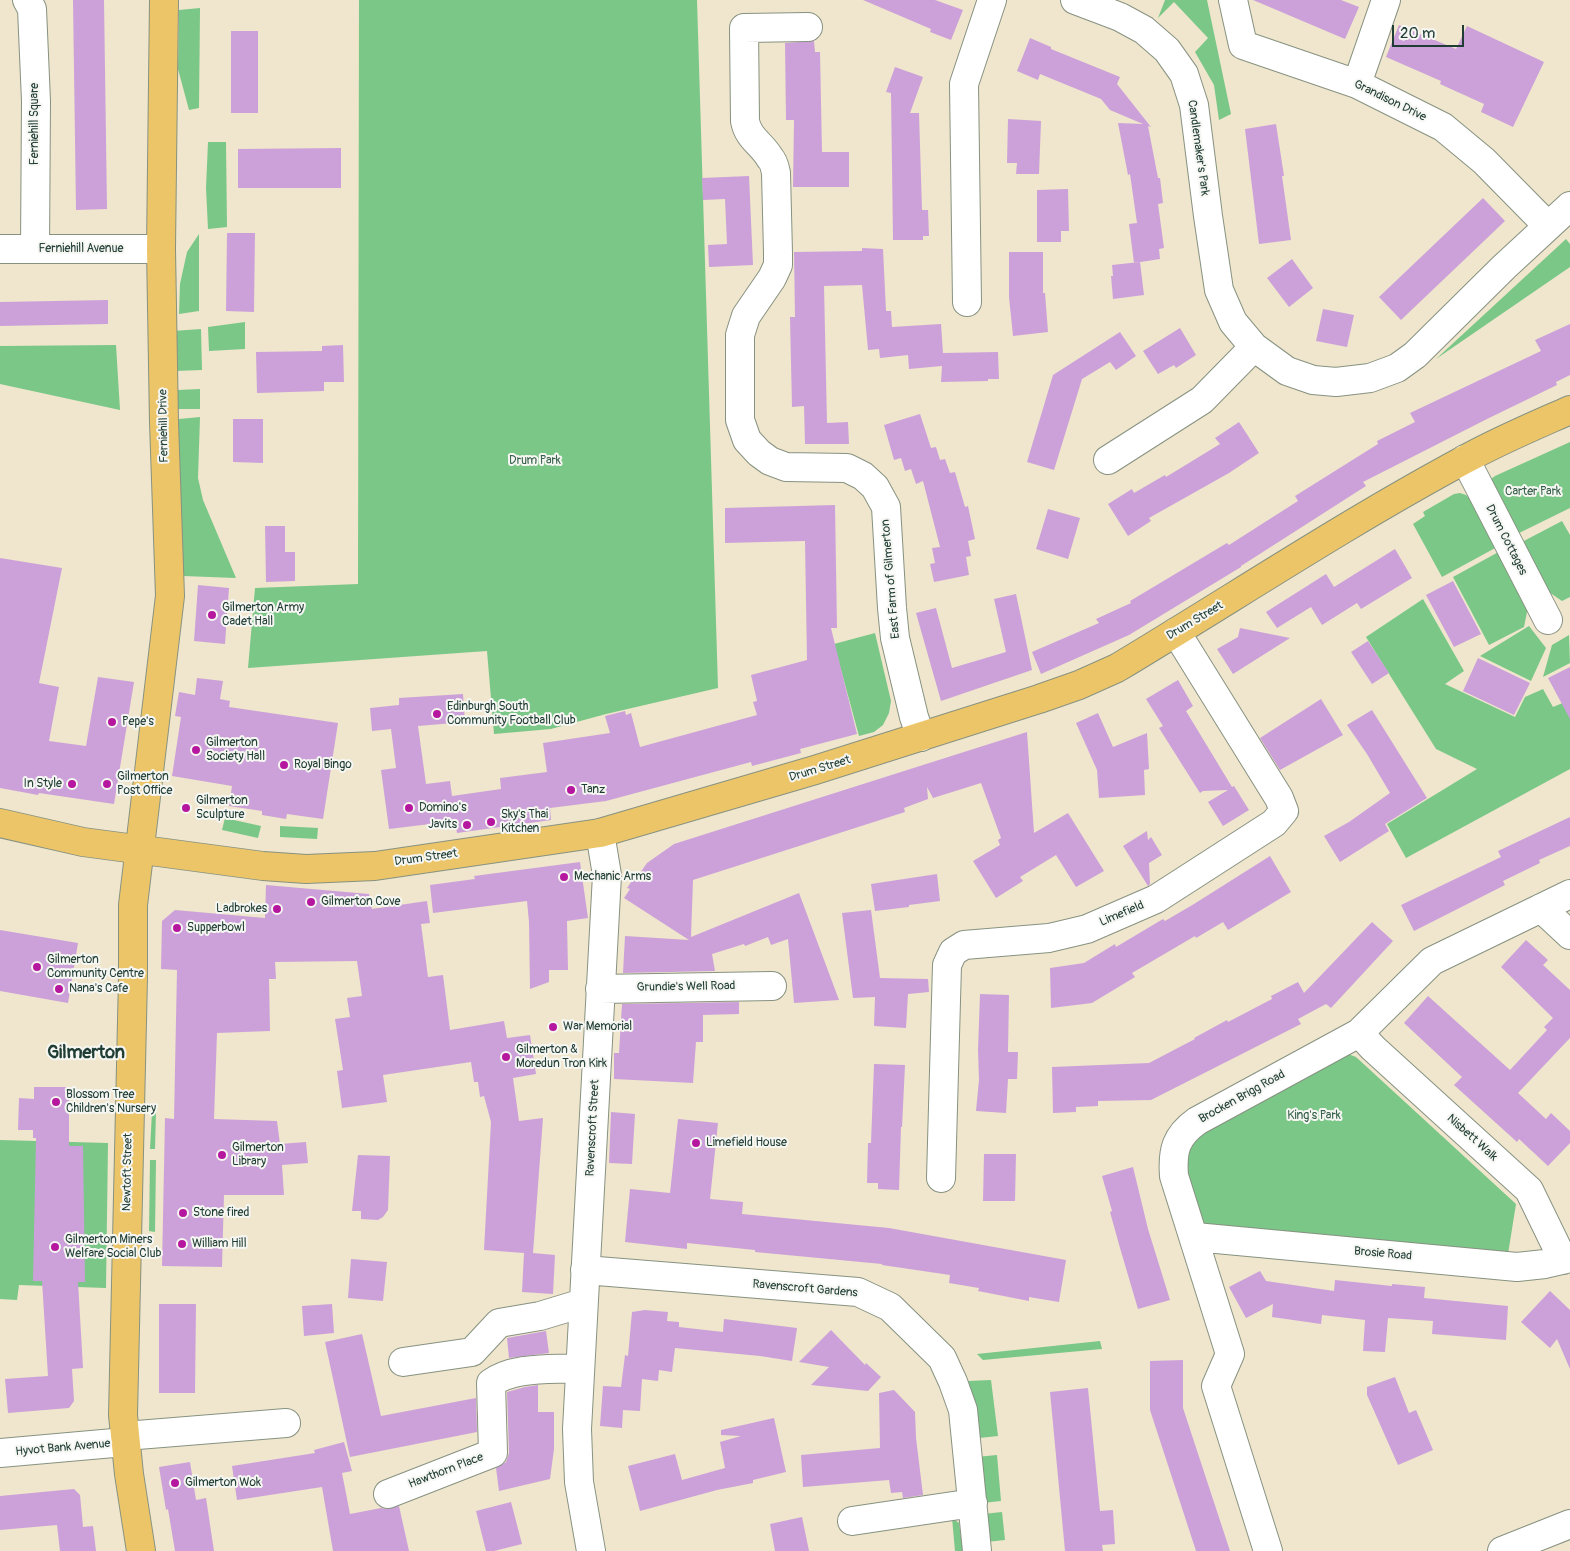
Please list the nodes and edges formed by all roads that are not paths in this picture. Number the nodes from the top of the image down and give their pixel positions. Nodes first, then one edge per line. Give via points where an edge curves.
1 (27, 0) edge
2 (164, 0) edge
3 (992, 0) edge
4 (1075, 0) edge
5 (1233, 0) edge
6 (1386, 0) edge
7 (808, 27) dead end
8 (1357, 84) junction
9 (1570, 206) edge
10 (1548, 226) junction
11 (0, 249) edge
12 (35, 249) junction
13 (162, 249) junction
14 (967, 302) dead end
15 (1254, 347) junction
16 (1570, 410) edge
17 (1465, 459) junction
18 (1108, 460) dead end
19 (1548, 620) dead end
20 (1176, 632) junction
21 (921, 737) junction
22 (0, 823) edge
23 (600, 833) junction
24 (140, 850) junction
25 (1570, 894) edge
26 (1541, 908) junction
27 (1570, 935) edge
28 (772, 986) dead end
29 (600, 989) junction
30 (1359, 1033) junction
31 (940, 1178) dead end
32 (1194, 1237) junction
33 (1566, 1259) edge
34 (585, 1270) junction
35 (583, 1304) junction
36 (403, 1362) dead end
37 (579, 1368) junction
38 (286, 1423) dead end
39 (125, 1439) junction
40 (0, 1454) edge
41 (388, 1494) dead end
42 (973, 1503) junction
43 (852, 1521) dead end
44 (1570, 1524) edge
45 (141, 1551) edge
46 (591, 1551) edge
47 (977, 1551) edge
48 (1268, 1551) edge
49 (1502, 1551) edge

1 - 12 street, Ferniehill Square via 32,9 36,100
2 - 13 main road, Ferniehill Drive
3 - 14 street via 964,84
4 - 15 street, Candlemaker's Park via 1144,30 1167,50 1184,74 1194,105 1220,290 1233,322
5 - 8 street, Grandison Drive via 1244,45
6 - 8 street
7 - 21 street, East Farm of Gilmerton via 734,28 746,128 770,157 776,173 778,253 778,265 772,278 746,316 740,335 740,420 747,440 770,461 786,467 847,468 875,487 886,507 895,638
8 - 10 street, Grandison Drive via 1443,127 1484,161
9 - 10 street, Candlemaker's Park
10 - 15 street, Candlemaker's Park via 1415,355 1397,368 1370,378 1336,382 1313,380 1287,371
11 - 12 street, Ferniehill Avenue
12 - 13 street, Ferniehill Avenue
13 - 24 main road, Ferniehill Drive via 170,596
15 - 18 street via 1202,400
16 - 17 main road, Drum Street
17 - 19 street, Drum Cottages
17 - 20 main road, Drum Street via 1383,505
20 - 21 main road, Drum Street via 1116,668 1078,685
20 - 31 street, Limefield via 1284,810 1274,823 1156,899 1113,918 1087,929 1049,938 964,945 953,952 947,965
21 - 23 main road, Drum Street
22 - 24 main road, Drum Street via 83,842
23 - 24 main road, Drum Street via 356,868 263,866
23 - 29 street, Ravenscroft Street via 607,875
24 - 39 main road, Newtoft Street via 133,905
25 - 26 street, Brocken Brigg Road
26 - 27 street
26 - 30 street, Brocken Brigg Road via 1432,961
28 - 29 street, Grundie's Well Road
29 - 34 street, Ravenscroft Street
30 - 32 street, Brocken Brigg Road via 1186,1130 1172,1159 1174,1176
30 - 33 street, Nisbett Walk via 1529,1190
32 - 33 street, Brosie Road via 1518,1267
32 - 48 street, Brocken Brigg Road via 1230,1354 1216,1386
34 - 35 street, Ravenscroft Street
34 - 42 street, Ravenscroft Gardens via 858,1292 890,1307 942,1358 953,1382 963,1410
35 - 36 street via 499,1323 472,1352
35 - 37 street, Ravenscroft Street
37 - 41 street, Hawthorn Place via 503,1375 491,1383 493,1453
37 - 46 street, Ravenscroft Street via 579,1482
38 - 39 street
39 - 40 street, Hyvot Bank Avenue
39 - 45 main road, Newtoft Street
42 - 43 street
42 - 47 street, Ravenscroft Gardens
44 - 49 street

